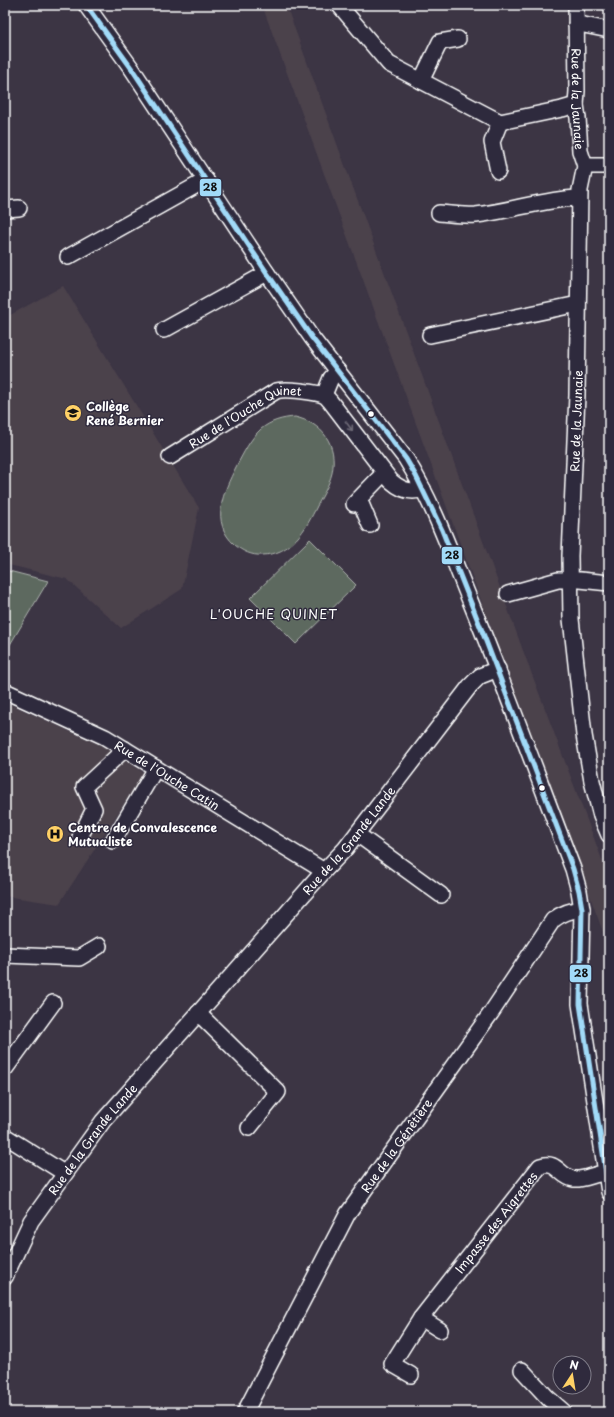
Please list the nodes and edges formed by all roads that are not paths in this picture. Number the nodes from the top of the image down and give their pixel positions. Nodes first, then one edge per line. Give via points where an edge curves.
1 (86, 5) edge
2 (339, 5) edge
3 (576, 5) edge
4 (576, 25) junction
5 (609, 30) edge
6 (458, 39) dead end
7 (421, 80) junction
8 (576, 105) junction
9 (500, 122) junction
10 (585, 166) junction
11 (609, 166) edge
12 (498, 171) dead end
13 (206, 180) junction
14 (579, 198) junction
15 (439, 213) dead end
16 (68, 257) dead end
17 (267, 273) junction
18 (578, 304) junction
19 (164, 330) dead end
20 (430, 335) dead end
21 (338, 371) junction
22 (324, 396) junction
23 (170, 457) dead end
24 (384, 473) junction
25 (423, 489) junction
26 (370, 524) dead end
27 (570, 580) junction
28 (609, 583) edge
29 (508, 594) dead end
30 (498, 669) junction
31 (5, 691) edge
32 (125, 749) junction
33 (156, 768) junction
34 (357, 834) junction
35 (609, 835) edge
36 (80, 837) dead end
37 (113, 841) dead end
38 (324, 871) junction
39 (441, 895) dead end
40 (582, 909) junction
41 (99, 946) dead end
42 (5, 955) edge
43 (53, 1003) dead end
44 (198, 1014) junction
45 (5, 1069) edge
46 (249, 1128) dead end
47 (5, 1136) edge
48 (64, 1173) junction
49 (606, 1173) junction
50 (609, 1192) edge
51 (5, 1277) edge
52 (421, 1318) junction
53 (440, 1330) dead end
54 (522, 1370) dead end
55 (411, 1374) dead end
56 (245, 1412) edge
57 (564, 1412) edge

1 - 13 street
2 - 7 street via 389,64
3 - 4 street, Rue de la Jaunaie
4 - 5 street
4 - 8 street, Rue de la Jaunaie
6 - 7 street via 440,42
7 - 9 street
8 - 9 street
8 - 10 street, Rue de la Jaunaie via 580,151
9 - 12 street via 492,142
10 - 11 street
10 - 14 street, Rue de la Jaunaie
13 - 16 street
13 - 17 street
14 - 15 street via 474,215
14 - 18 street, Rue de la Jaunaie
17 - 19 street
17 - 21 street
18 - 20 street
18 - 27 street, Rue de la Jaunaie
21 - 22 street, Rue de l'Ouche Quinet via 331,378
21 - 25 street via 399,449
22 - 23 street, Rue de l'Ouche Quinet via 291,390 276,391
22 -> 24 street, Rue de l'Ouche Quinet
24 - 25 street, Rue de l'Ouche Quinet via 402,489
24 - 26 street via 356,501
25 - 30 street
27 - 28 street
27 - 29 street via 558,580
27 - 35 street, Rue de la Jaunaie via 571,619 584,735 598,804
30 - 34 street, Rue de la Grande Lande via 480,676 470,686
30 - 40 street via 573,869
31 - 32 street, Rue de l'Ouche Catin via 105,737
32 - 33 street, Rue de l'Ouche Catin
32 - 36 street via 84,787 94,809
33 - 37 street
33 - 38 street, Rue de l'Ouche Catin
34 - 38 street, Rue de la Grande Lande
34 - 39 street
38 - 44 street, Rue de la Grande Lande
40 - 49 street via 580,1004
40 - 56 street, Rue de la Génêtière via 563,912 553,920 491,1013 348,1214
41 - 42 street via 79,958
43 - 45 street
44 - 46 street via 278,1092
44 - 48 street, Rue de la Grande Lande via 103,1121
47 - 48 street
48 - 51 street, Rue de la Grande Lande via 31,1221
49 - 50 street
49 - 52 street, Impasse des Aigrettes via 573,1179 554,1166 540,1166
52 - 53 street
52 - 55 street via 392,1364
54 - 57 street

